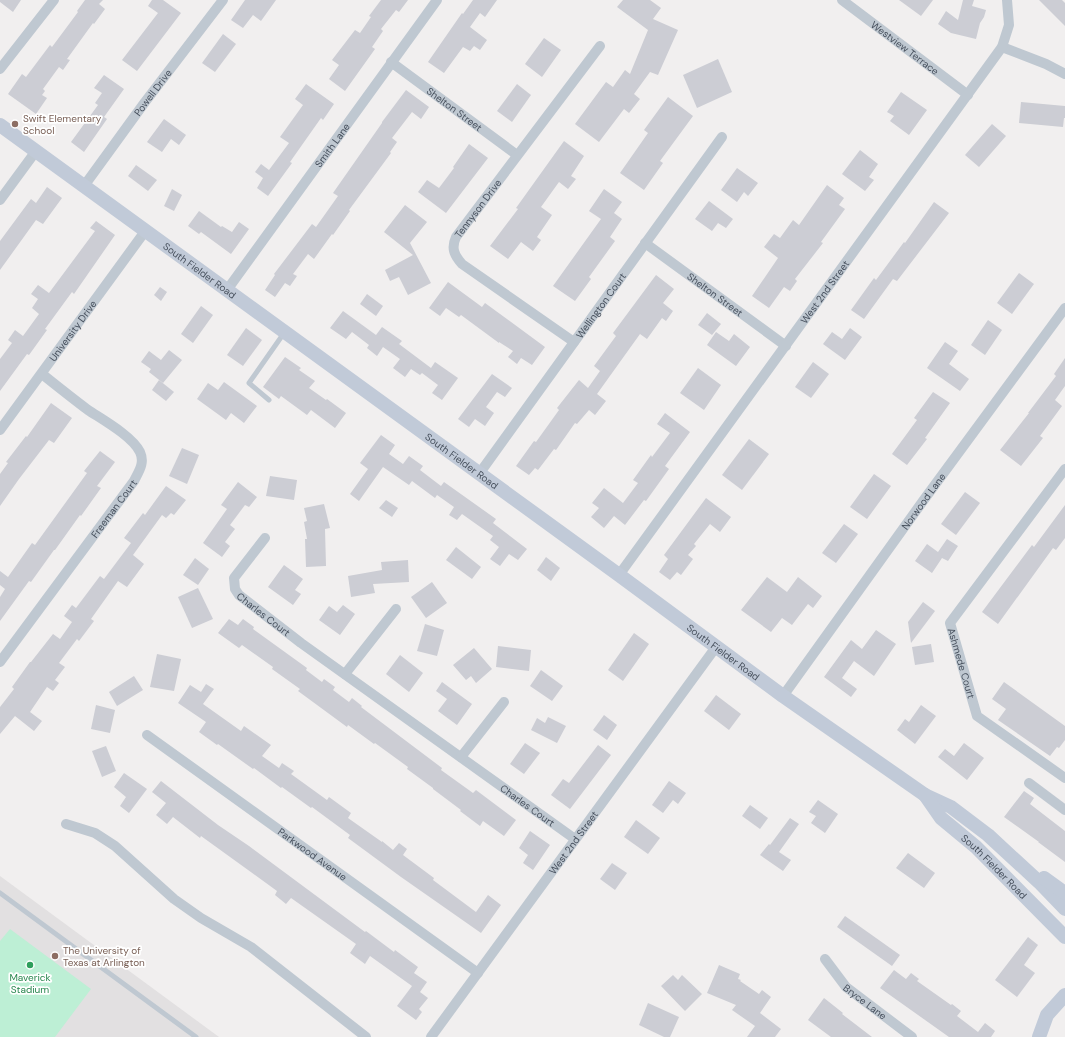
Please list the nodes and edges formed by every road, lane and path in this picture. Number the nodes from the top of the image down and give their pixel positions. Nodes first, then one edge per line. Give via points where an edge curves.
1 (54, 0) edge
2 (223, 0) edge
3 (437, 0) edge
4 (842, 0) edge
5 (1007, 0) edge
6 (600, 46) dead end
7 (1002, 47) junction
8 (392, 62) junction
9 (0, 69) edge
10 (1065, 74) edge
11 (968, 95) junction
12 (0, 125) edge
13 (722, 137) dead end
14 (36, 151) junction
15 (518, 155) junction
16 (84, 186) junction
17 (0, 200) edge
18 (146, 230) junction
19 (645, 243) junction
20 (227, 290) junction
21 (1065, 308) edge
22 (285, 332) junction
23 (574, 342) junction
24 (786, 346) junction
25 (42, 374) junction
26 (269, 400) dead end
27 (0, 430) edge
28 (1065, 468) edge
29 (478, 474) junction
30 (265, 538) dead end
31 (619, 575) junction
32 (396, 609) dead end
33 (716, 647) junction
34 (0, 662) edge
35 (345, 674) junction
36 (783, 696) junction
37 (504, 702) dead end
38 (147, 735) dead end
39 (461, 757) junction
40 (1065, 778) edge
41 (1029, 783) dead end
42 (925, 795) junction
43 (1065, 810) edge
44 (66, 824) dead end
45 (988, 835) junction
46 (575, 839) junction
47 (0, 893) edge
48 (1065, 893) edge
49 (1065, 909) edge
50 (1065, 937) edge
51 (826, 959) dead end
52 (478, 973) junction
53 (1065, 995) edge
54 (196, 1037) edge
55 (366, 1037) edge
56 (431, 1037) edge
57 (912, 1037) edge
58 (1039, 1037) edge

1 - 9 street
2 - 16 street, Powell Drive
3 - 8 street, Smith Lane
4 - 11 street, Westview Terrace
5 - 7 street, West 2nd Street via 1009,25
6 - 15 street, Tennyson Drive
7 - 10 street
7 - 11 street, West 2nd Street
8 - 15 street, Shelton Street
8 - 20 street, Smith Lane
11 - 24 street, West 2nd Street
12 - 14 main road, South Fielder Road
13 - 19 street, Wellington Court
14 - 16 main road, South Fielder Road
14 - 17 street
15 - 23 street, Tennyson Drive via 456,237 453,244 456,258
16 - 18 main road, South Fielder Road
18 - 20 main road, South Fielder Road
18 - 25 street, University Drive
19 - 23 street, Wellington Court
19 - 24 street, Shelton Street
20 - 22 main road, South Fielder Road
21 - 36 street, Norwood Lane
22 - 26 lane via 249,383
22 - 29 main road, South Fielder Road
23 - 29 street, Wellington Court
24 - 31 street, West 2nd Street
25 - 27 street, University Drive
25 - 34 street, Freeman Court via 131,440 140,452 142,466 134,481
28 - 40 street, Ashmede Court via 950,623 978,716
29 - 31 main road, South Fielder Road
30 - 35 street, Charles Court via 234,578 235,589 239,595
31 - 33 main road, South Fielder Road
32 - 35 street
33 - 36 main road, South Fielder Road
33 - 46 street, West 2nd Street
35 - 39 street, Charles Court
36 - 42 main road, South Fielder Road
37 - 39 street
38 - 52 street, Parkwood Avenue
39 - 46 street, Charles Court
41 - 43 street
42 - 45 main road, South Fielder Road via 951,807
42 - 50 main road, South Fielder Road via 941,818 976,847
44 - 55 street via 95,833 115,846 174,899 251,947
45 - 48 main road
45 - 49 main road, South Fielder Road
46 - 52 street, West 2nd Street
47 - 54 lane
51 - 57 street, Bryce Lane via 846,987
52 - 56 street, West 2nd Street
53 - 58 main road via 1047,1016

